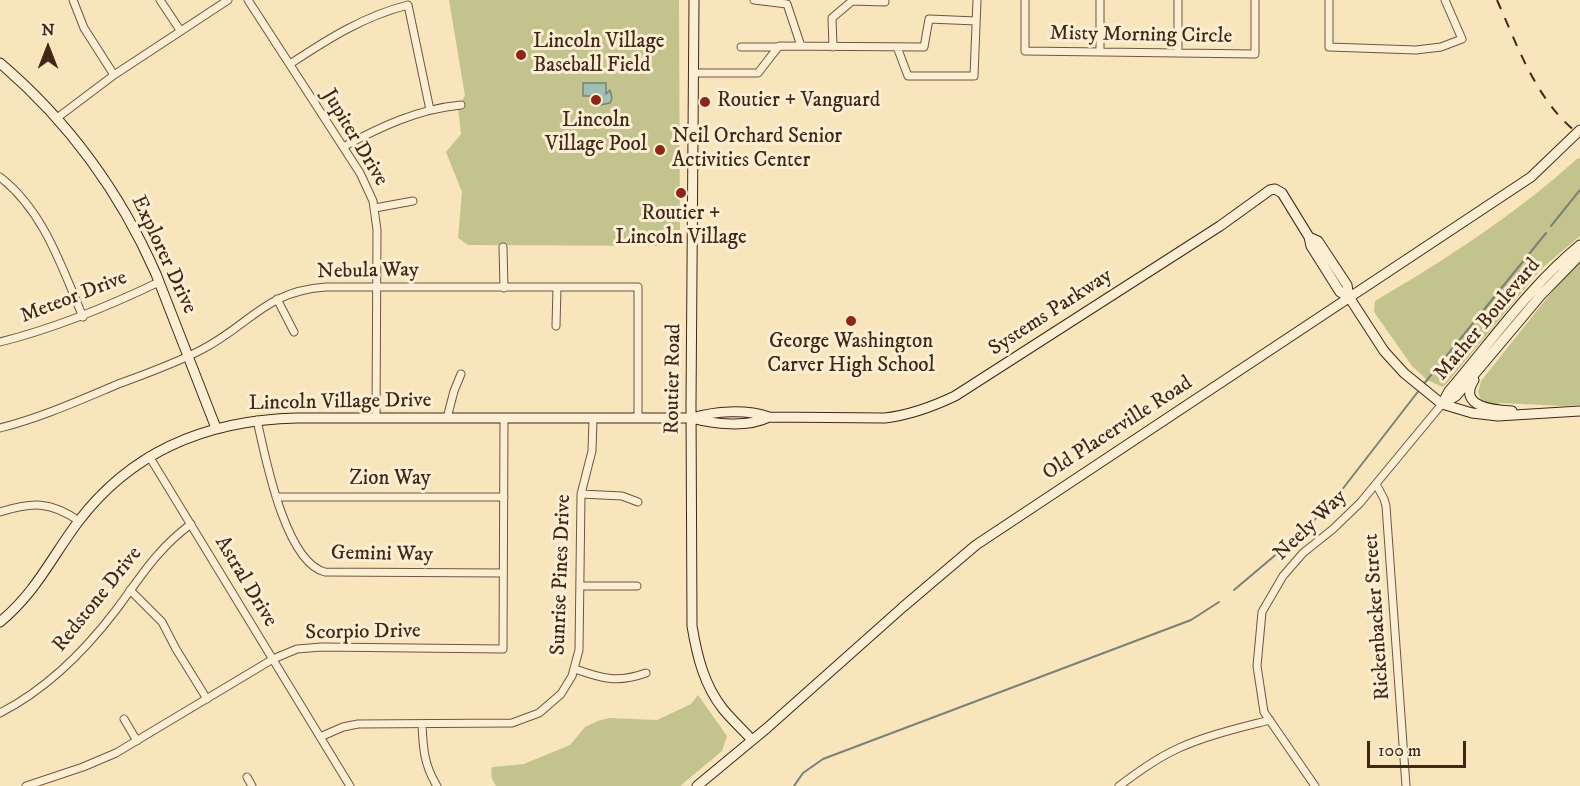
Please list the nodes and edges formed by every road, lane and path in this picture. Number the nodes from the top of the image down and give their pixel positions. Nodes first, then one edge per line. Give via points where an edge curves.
1 (74, 0) edge
2 (160, 0) edge
3 (228, 0) edge
4 (248, 0) edge
5 (694, 0) edge
6 (754, 0) edge
7 (977, 0) edge
8 (1025, 0) edge
9 (1100, 0) edge
10 (1178, 0) edge
11 (1255, 0) edge
12 (1329, 0) edge
13 (1444, 0) edge
14 (885, 2) dead end
15 (976, 21) junction
16 (180, 30) junction
17 (801, 46) junction
18 (741, 47) dead end
19 (779, 47) junction
20 (832, 47) junction
21 (897, 47) junction
22 (1100, 52) junction
23 (1178, 53) junction
24 (0, 63) edge
25 (290, 64) junction
26 (694, 73) junction
27 (114, 75) junction
28 (461, 105) dead end
29 (430, 110) junction
30 (57, 118) junction
31 (1580, 130) edge
32 (343, 147) junction
33 (0, 177) edge
34 (413, 201) dead end
35 (375, 208) junction
36 (1580, 245) edge
37 (503, 247) dead end
38 (1580, 255) edge
39 (159, 282) junction
40 (377, 287) junction
41 (504, 288) junction
42 (557, 288) junction
43 (1349, 297) junction
44 (277, 299) junction
45 (83, 317) junction
46 (556, 326) dead end
47 (294, 332) dead end
48 (0, 342) edge
49 (1493, 352) junction
50 (188, 356) junction
51 (461, 374) dead end
52 (1442, 404) junction
53 (1580, 411) edge
54 (1544, 413) junction
55 (375, 418) junction
56 (447, 418) junction
57 (638, 418) junction
58 (691, 418) junction
59 (504, 419) junction
60 (593, 419) junction
61 (257, 420) junction
62 (0, 428) edge
63 (216, 428) junction
64 (149, 456) junction
65 (1376, 484) junction
66 (581, 495) junction
67 (276, 497) junction
68 (504, 497) junction
69 (638, 502) dead end
70 (0, 512) edge
71 (79, 521) junction
72 (191, 524) junction
73 (503, 573) junction
74 (580, 586) junction
75 (637, 586) dead end
76 (130, 590) junction
77 (0, 622) edge
78 (273, 659) junction
79 (575, 669) junction
80 (646, 673) dead end
81 (207, 699) junction
82 (0, 714) edge
83 (124, 719) dead end
84 (1270, 720) junction
85 (422, 724) junction
86 (320, 737) junction
87 (752, 740) junction
88 (137, 741) junction
89 (247, 777) dead end
90 (26, 786) edge
91 (252, 786) edge
92 (350, 786) edge
93 (437, 786) edge
94 (697, 786) edge
95 (1119, 786) edge
96 (1315, 786) edge
97 (1406, 786) edge

1 - 27 street via 84,28
2 - 16 street
3 - 16 street
4 - 25 street, Jupiter Drive
5 - 26 street, Routier Road
6 - 17 street via 787,4
7 - 15 street
8 - 22 street, Misty Morning Circle via 1025,51
9 - 22 street
10 - 23 street
11 - 23 street, Misty Morning Circle via 1255,54
12 - 13 street via 1329,47 1416,50 1462,39
14 - 20 street via 852,1 832,18
15 - 21 street via 929,19 924,47
15 - 21 street via 974,76 908,76
16 - 27 street
17 - 19 street
17 - 20 street
18 - 19 street
19 - 26 street via 758,73
20 - 21 street
22 - 23 street, Misty Morning Circle
24 - 30 street, Explorer Drive
25 - 29 street via 353,25 408,5
25 - 32 street, Jupiter Drive
26 - 58 street, Routier Road
27 - 30 street
28 - 29 street
29 - 32 street via 375,130
30 - 39 street, Explorer Drive via 116,196
31 - 43 street, Old Placerville Road via 1531,177
32 - 35 street, Jupiter Drive via 368,187
33 - 45 street via 40,223
34 - 35 street
35 - 40 street, Jupiter Drive
36 - 52 street, Mather Boulevard via 1527,299
37 - 41 street
38 - 49 street, Mather Boulevard
39 - 45 street, Meteor Drive
39 - 50 street, Explorer Drive
40 - 41 street, Nebula Way
40 - 44 street, Nebula Way via 318,288
40 - 55 street, Jupiter Drive
41 - 42 street, Nebula Way
42 - 46 street
42 - 57 street, Nebula Way via 638,287
43 - 52 street, Systems Parkway via 1393,362
43 - 58 street, Systems Parkway via 1340,292 1282,193 1275,189 955,396 931,407 885,418 769,417 758,413 708,413
43 - 87 street, Old Placerville Road via 976,544
44 - 47 street
44 - 50 street, Nebula Way
45 - 48 street, Meteor Drive
49 - 52 street, Mather Boulevard via 1456,396
49 - 54 street via 1472,383 1473,402 1500,410
50 - 62 street, Nebula Way
50 - 63 street, Explorer Drive
51 - 56 street
52 - 54 street via 1491,416
52 - 65 street, Neely Way
53 - 54 street
55 - 56 street, Lincoln Village Drive
55 - 61 street, Lincoln Village Drive
56 - 59 street, Lincoln Village Drive
57 - 58 street, Lincoln Village Drive
57 - 60 street, Lincoln Village Drive
58 - 87 street, Routier Road via 691,606 695,646 712,693
59 - 60 street, Lincoln Village Drive
59 - 68 street, Scorpio Drive
60 - 66 street, Sunrise Pines Drive via 592,451
61 - 63 street, Lincoln Village Drive
61 - 67 street, Gemini Way
63 - 64 street, Lincoln Village Drive
64 - 71 street, Lincoln Village Drive via 108,488
64 - 72 street, Astral Drive
65 - 84 street, Neely Way via 1333,529 1303,553 1283,576 1262,612 1257,666 1264,712
65 - 97 street, Rickenbacker Street via 1386,506
66 - 69 street via 622,496
66 - 74 street, Sunrise Pines Drive
67 - 68 street, Zion Way
67 - 73 street, Gemini Way via 295,541 307,561 318,570
68 - 73 street, Scorpio Drive
70 - 71 street via 45,505
71 - 77 street, Lincoln Village Drive via 35,586
72 - 76 street, Redstone Drive via 158,553
72 - 78 street, Astral Drive
73 - 78 street, Scorpio Drive via 503,649 314,647
74 - 75 street
74 - 79 street, Sunrise Pines Drive
76 - 81 street via 162,622
76 - 82 street, Redstone Drive via 72,661 42,687
78 - 81 street, Scorpio Drive
78 - 86 street, Astral Drive
79 - 80 street via 614,680
79 - 85 street, Sunrise Pines Drive via 556,699 526,719 505,724
81 - 88 street, Scorpio Drive
83 - 88 street
84 - 95 street via 1180,748
84 - 96 street, Neely Way
85 - 86 street, Sunrise Pines Drive via 358,724
85 - 93 street via 424,756
86 - 92 street, Astral Drive
87 - 94 street, Old Placerville Road
88 - 90 street, Scorpio Drive via 83,767
89 - 91 street

